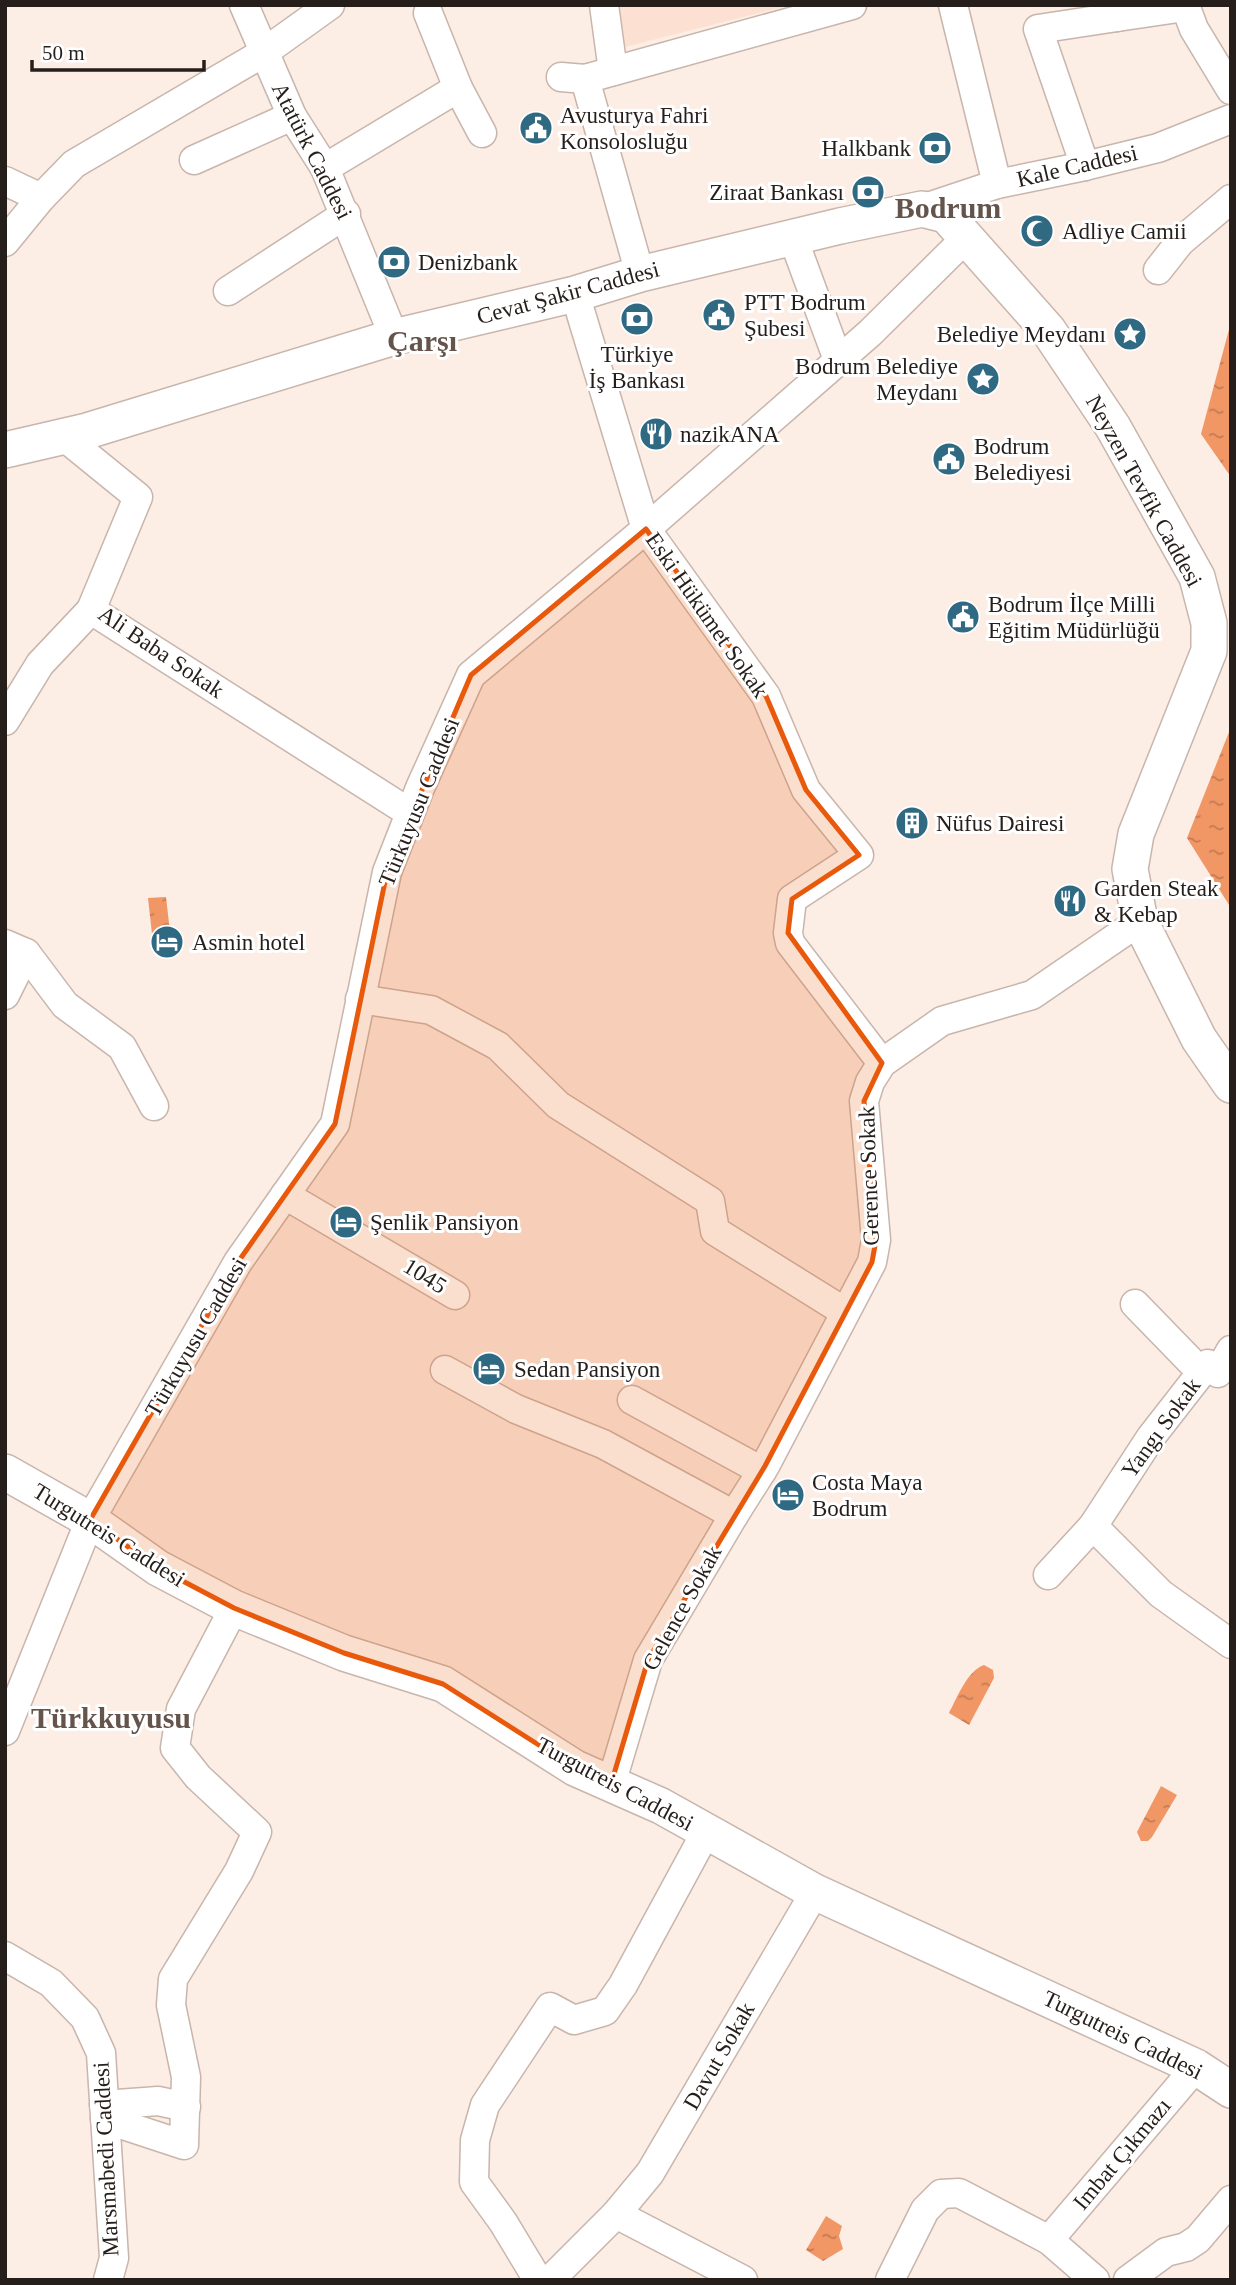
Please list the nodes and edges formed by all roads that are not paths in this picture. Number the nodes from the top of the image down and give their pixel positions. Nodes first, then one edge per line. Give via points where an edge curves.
1 (244, 5) edge
2 (330, 5) edge
3 (604, 5) edge
4 (852, 5) edge
5 (953, 5) edge
6 (1185, 6) edge
7 (1117, 11) edge
8 (428, 13) dead end
9 (1035, 17) edge
10 (263, 53) junction
11 (613, 71) junction
12 (458, 89) junction
13 (1231, 90) edge
14 (292, 116) junction
15 (1231, 118) edge
16 (482, 133) dead end
17 (194, 160) dead end
18 (1085, 166) junction
19 (325, 168) junction
20 (5, 181) edge
21 (997, 184) junction
22 (41, 198) junction
23 (1231, 200) edge
24 (922, 209) junction
25 (346, 214) junction
26 (793, 237) junction
27 (967, 237) junction
28 (5, 242) edge
29 (1157, 270) dead end
30 (640, 274) junction
31 (228, 290) dead end
32 (575, 294) junction
33 (394, 337) junction
34 (838, 360) junction
35 (63, 436) junction
36 (5, 450) edge
37 (646, 529) junction
38 (91, 610) junction
39 (5, 721) edge
40 (410, 813) junction
41 (1140, 920) junction
42 (15, 949) edge
43 (5, 995) edge
44 (360, 999) junction
45 (882, 1063) junction
46 (1231, 1085) edge
47 (155, 1106) dead end
48 (285, 1195) junction
49 (455, 1295) dead end
50 (1135, 1304) dead end
51 (845, 1312) junction
52 (1231, 1350) edge
53 (445, 1370) dead end
54 (1201, 1372) junction
55 (632, 1400) dead end
56 (762, 1471) junction
57 (5, 1472) edge
58 (734, 1515) junction
59 (90, 1520) junction
60 (1093, 1526) junction
61 (1048, 1575) dead end
62 (234, 1608) junction
63 (1231, 1644) edge
64 (5, 1731) edge
65 (611, 1784) junction
66 (706, 1832) junction
67 (815, 1892) junction
68 (5, 1956) edge
69 (1196, 2067) junction
70 (1231, 2090) edge
71 (186, 2107) junction
72 (105, 2112) junction
73 (1231, 2200) edge
74 (616, 2214) junction
75 (1049, 2240) junction
76 (108, 2280) edge
77 (538, 2280) edge
78 (550, 2280) edge
79 (743, 2280) edge
80 (890, 2280) edge
81 (1095, 2280) edge
82 (1128, 2280) edge

1 - 10 street, Atatürk Caddesi
2 - 10 street
3 - 11 street
4 - 11 street
5 - 21 street
6 - 7 street
6 - 13 street via 1199,39
7 - 9 street
8 - 12 street
9 - 18 street
10 - 14 street, Atatürk Caddesi
10 - 22 street via 74,164
11 - 30 street via 573,78
12 - 16 street
12 - 19 street
14 - 17 street
14 - 19 street, Atatürk Caddesi
15 - 18 street, Kale Caddesi via 1158,148
18 - 21 street, Kale Caddesi
19 - 25 street, Atatürk Caddesi
20 - 22 street
21 - 24 street, Kale Caddesi
22 - 28 street
23 - 29 street via 1180,242
24 - 26 main road, Cevat Şakir Caddesi
24 - 27 main road via 946,215
25 - 31 street
25 - 33 street, Atatürk Caddesi
26 - 30 main road, Cevat Şakir Caddesi
26 - 34 street
27 - 34 street, Türkuyusu Caddesi
27 - 41 main road, Neyzen Tevfik Caddesi via 1048,330 1112,427 1197,577 1209,623 1209,651 1136,834 1130,869
30 - 32 main road, Cevat Şakir Caddesi
32 - 33 main road, Cevat Şakir Caddesi
32 - 37 street, Eski Hükümet Sokak
33 - 35 main road, Cevat Şakir Caddesi
34 - 37 street, Türkuyusu Caddesi
35 - 36 main road, Cevat Şakir Caddesi
35 - 38 street, Ali Baba Sokak via 138,497
37 - 40 street, Türkuyusu Caddesi via 471,675
37 - 45 street, Eski Hükümet Sokak via 766,696 806,790 859,855 792,899 788,933 790,943
38 - 39 street via 40,664
38 - 40 street, Ali Baba Sokak
40 - 44 street, Türkuyusu Caddesi via 387,872
41 - 45 street, Gerence Sokak via 1032,995 942,1021
41 - 46 main road, Neyzen Tevfik Caddesi via 1199,1039
42 - 43 street
42 - 47 street via 65,1005 122,1047
44 - 48 street, Türkuyusu Caddesi via 335,1124
44 - 51 street via 431,1010 498,1046 558,1105 710,1202 715,1231
45 - 51 street, Gerence Sokak via 864,1101 876,1240 872,1262
48 - 49 street, 1045
48 - 59 street, Türkuyusu Caddesi via 238,1262
50 - 54 street
51 - 56 street, Gerence Sokak
52 - 54 street, Yangı Sokak via 1218,1373 1208,1364
53 - 58 street via 516,1409 603,1444
54 - 60 street, Yangı Sokak via 1151,1437
55 - 56 street
56 - 58 street, Gerence Sokak
57 - 59 main road, Turgutreis Caddesi
58 - 65 street, Gelence Sokak via 648,1660
59 - 62 main road, Turgutreis Caddesi via 158,1568
59 - 64 street, Türkuyusu Caddesi
60 - 61 street, Yangı Sokak
60 - 63 street via 1161,1594
62 - 65 main road, Turgutreis Caddesi via 344,1653 443,1684 575,1768
62 - 71 street via 181,1709 175,1748 198,1777 257,1832 239,1871 173,1979 171,2005 186,2077
65 - 66 main road, Turgutreis Caddesi
66 - 67 main road, Turgutreis Caddesi
66 - 77 street via 624,1985 605,2011 574,2021 550,2007 485,2105 475,2140 474,2182
67 - 69 main road, Turgutreis Caddesi
67 - 74 street, Davut Sokak via 650,2173
68 - 72 street, Marsmabedi Caddesi via 51,1983 85,2018 101,2053
69 - 70 main road, Turgutreis Caddesi
69 - 75 street, Imbat Çıkmazı
71 - 72 street via 158,2101
71 - 72 street via 184,2145
72 - 76 street, Marsmabedi Caddesi via 114,2258
73 - 82 street via 1198,2239 1166,2252
74 - 78 street
74 - 79 street
75 - 80 street via 958,2193 941,2194 926,2210
75 - 81 street

